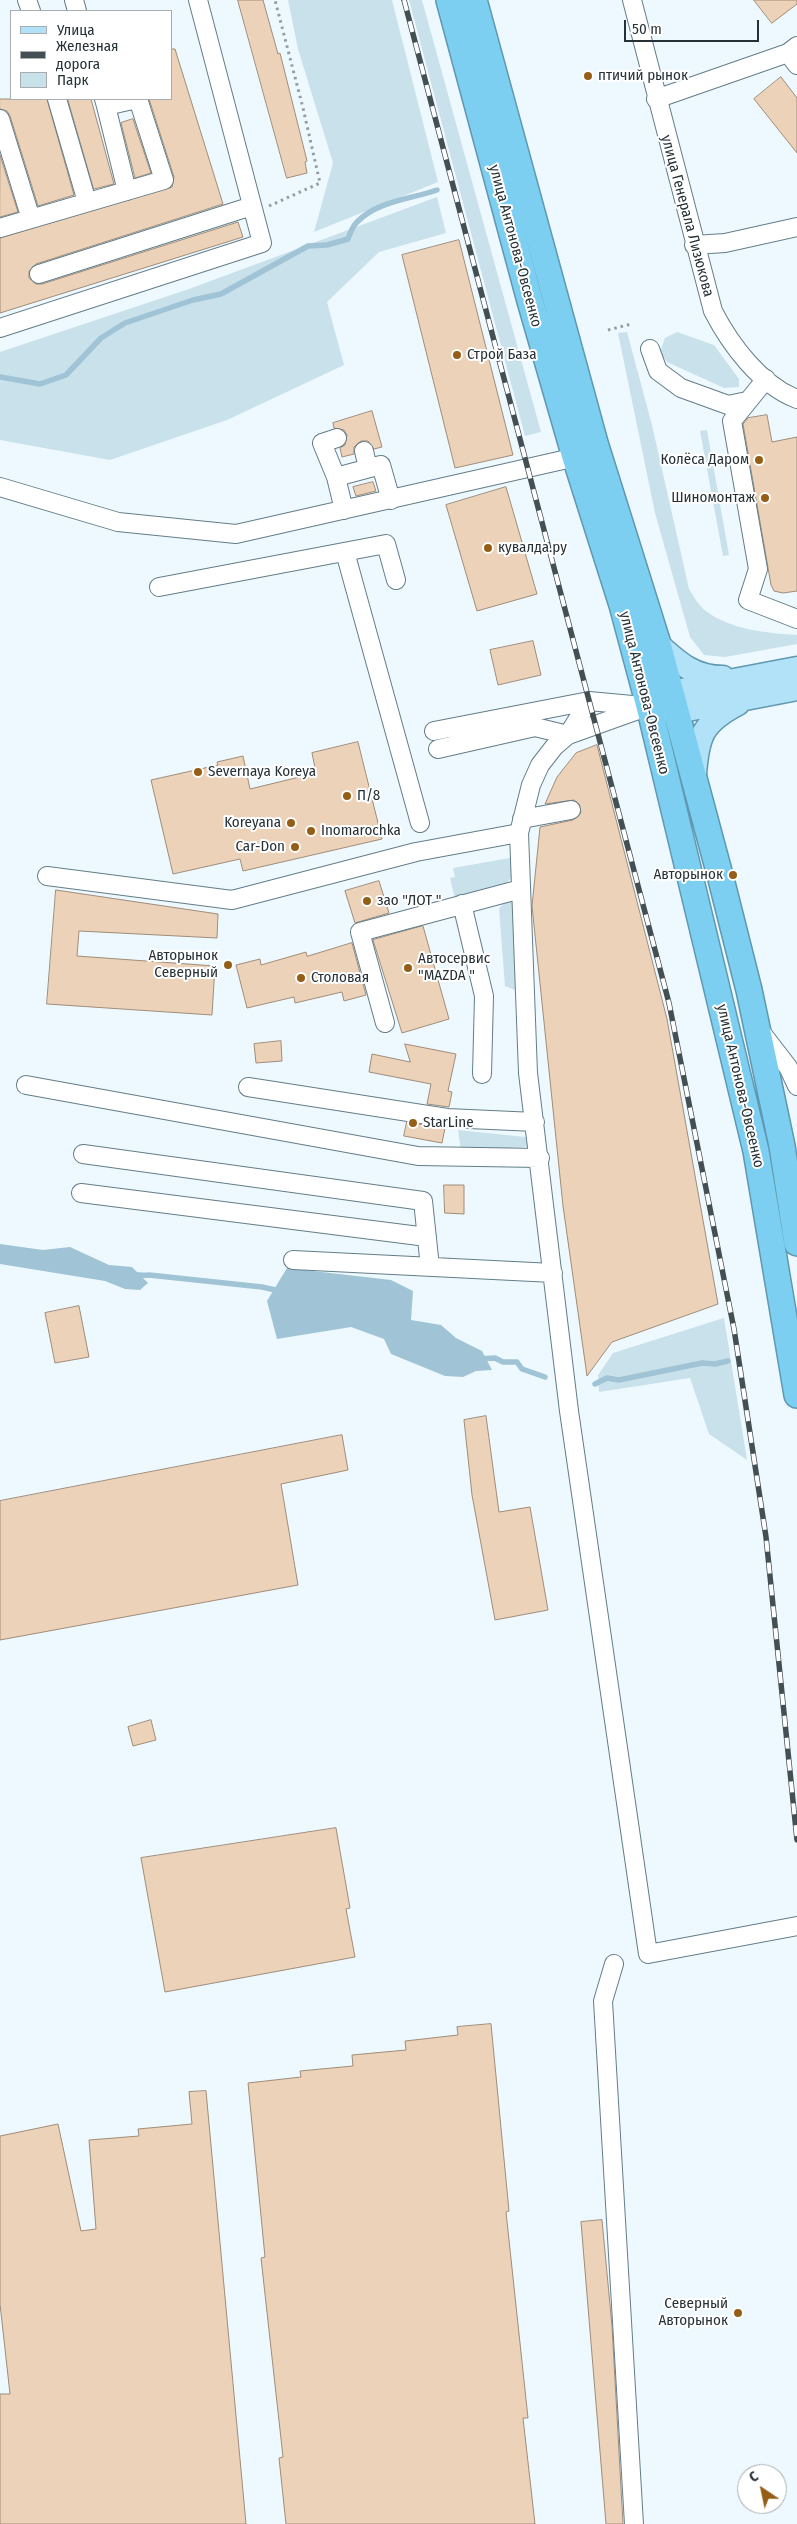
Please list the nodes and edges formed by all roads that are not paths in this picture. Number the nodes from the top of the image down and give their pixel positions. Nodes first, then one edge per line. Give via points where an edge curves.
1 (198, 0) edge
2 (449, 0) edge
3 (474, 0) edge
4 (632, 0) edge
5 (794, 55) edge
6 (656, 99) junction
7 (57, 100) edge
8 (127, 100) edge
9 (138, 100) edge
10 (105, 102) edge
11 (0, 119) edge
12 (127, 190) junction
13 (87, 202) junction
14 (253, 209) junction
15 (31, 219) junction
16 (797, 227) edge
17 (0, 228) edge
18 (694, 245) junction
19 (39, 274) dead end
20 (0, 328) edge
21 (650, 349) dead end
22 (766, 379) junction
23 (797, 398) edge
24 (747, 401) junction
25 (337, 438) dead end
26 (586, 454) junction
27 (336, 477) junction
28 (0, 487) edge
29 (391, 500) junction
30 (344, 510) junction
31 (345, 552) junction
32 (396, 580) dead end
33 (159, 587) dead end
34 (797, 619) edge
35 (658, 644) junction
36 (797, 668) edge
37 (749, 687) junction
38 (797, 689) edge
39 (589, 701) junction
40 (674, 702) junction
41 (649, 706) junction
42 (434, 731) dead end
43 (568, 735) junction
44 (438, 749) dead end
45 (695, 780) junction
46 (571, 810) dead end
47 (420, 823) dead end
48 (521, 826) junction
49 (48, 876) dead end
50 (521, 888) junction
51 (462, 904) junction
52 (385, 1023) dead end
53 (757, 1028) junction
54 (482, 1074) dead end
55 (26, 1085) dead end
56 (797, 1086) edge
57 (248, 1087) dead end
58 (535, 1122) junction
59 (83, 1154) dead end
60 (540, 1158) junction
61 (81, 1192) dead end
62 (427, 1237) junction
63 (797, 1243) edge
64 (293, 1260) dead end
65 (430, 1267) junction
66 (553, 1273) junction
67 (797, 1396) edge
68 (797, 1926) edge
69 (614, 1964) dead end
70 (634, 2524) edge

1 - 14 street
2 - 26 highway, улица Антонова-Овсеенко
3 - 26 highway, улица Антонова-Овсеенко
4 - 6 street, улица Генерала Лизюкова
5 - 6 street
6 - 18 street, улица Генерала Лизюкова
7 - 13 street
8 - 10 street
9 - 12 street via 164,180
10 - 12 street
11 - 15 street
12 - 13 street
13 - 15 street
14 - 19 street
14 - 20 street via 262,243
15 - 17 street
16 - 18 street via 725,244
18 - 22 street, улица Генерала Лизюкова via 713,310 725,334
21 - 24 street via 658,371 682,388 728,405
22 - 23 street, улица Генерала Лизюкова
22 - 24 street
24 - 34 street via 732,421 758,569 748,600
25 - 27 street via 322,443
26 - 29 street via 471,488
26 - 35 highway, улица Антонова-Овсеенко
26 - 41 highway, улица Антонова-Овсеенко
27 - 29 street via 366,460 381,465
27 - 30 street
28 - 30 street via 118,522 236,534
29 - 30 street
31 - 32 street via 386,544
31 - 33 street
31 - 47 street
35 - 37 main road via 682,665 706,677
35 - 40 highway, улица Антонова-Овсеенко
36 - 37 main road
37 - 38 main road
37 - 40 main road
37 - 45 main road via 708,726 697,744
39 - 41 street
39 - 42 street
39 - 43 street
40 - 41 main road
40 - 45 highway, улица Антонова-Овсеенко
41 - 43 street
41 - 67 highway, улица Антонова-Овсеенко via 756,1151
43 - 44 street via 535,727
43 - 48 street via 540,765 531,785
45 - 53 highway, улица Антонова-Овсеенко
46 - 48 street
48 - 49 street via 232,900
48 - 50 street
50 - 51 street
50 - 58 street via 528,1073
51 - 52 street via 360,932
51 - 54 street via 484,996
53 - 56 street via 788,1067
53 - 63 highway, улица Антонова-Овсеенко via 782,1146
55 - 60 street via 418,1156
57 - 58 street via 447,1118
58 - 60 street
59 - 62 street via 423,1201
60 - 66 street
61 - 62 street
62 - 65 street
64 - 65 street
65 - 66 street
66 - 68 street via 569,1411 648,1954
69 - 70 street via 603,2001

